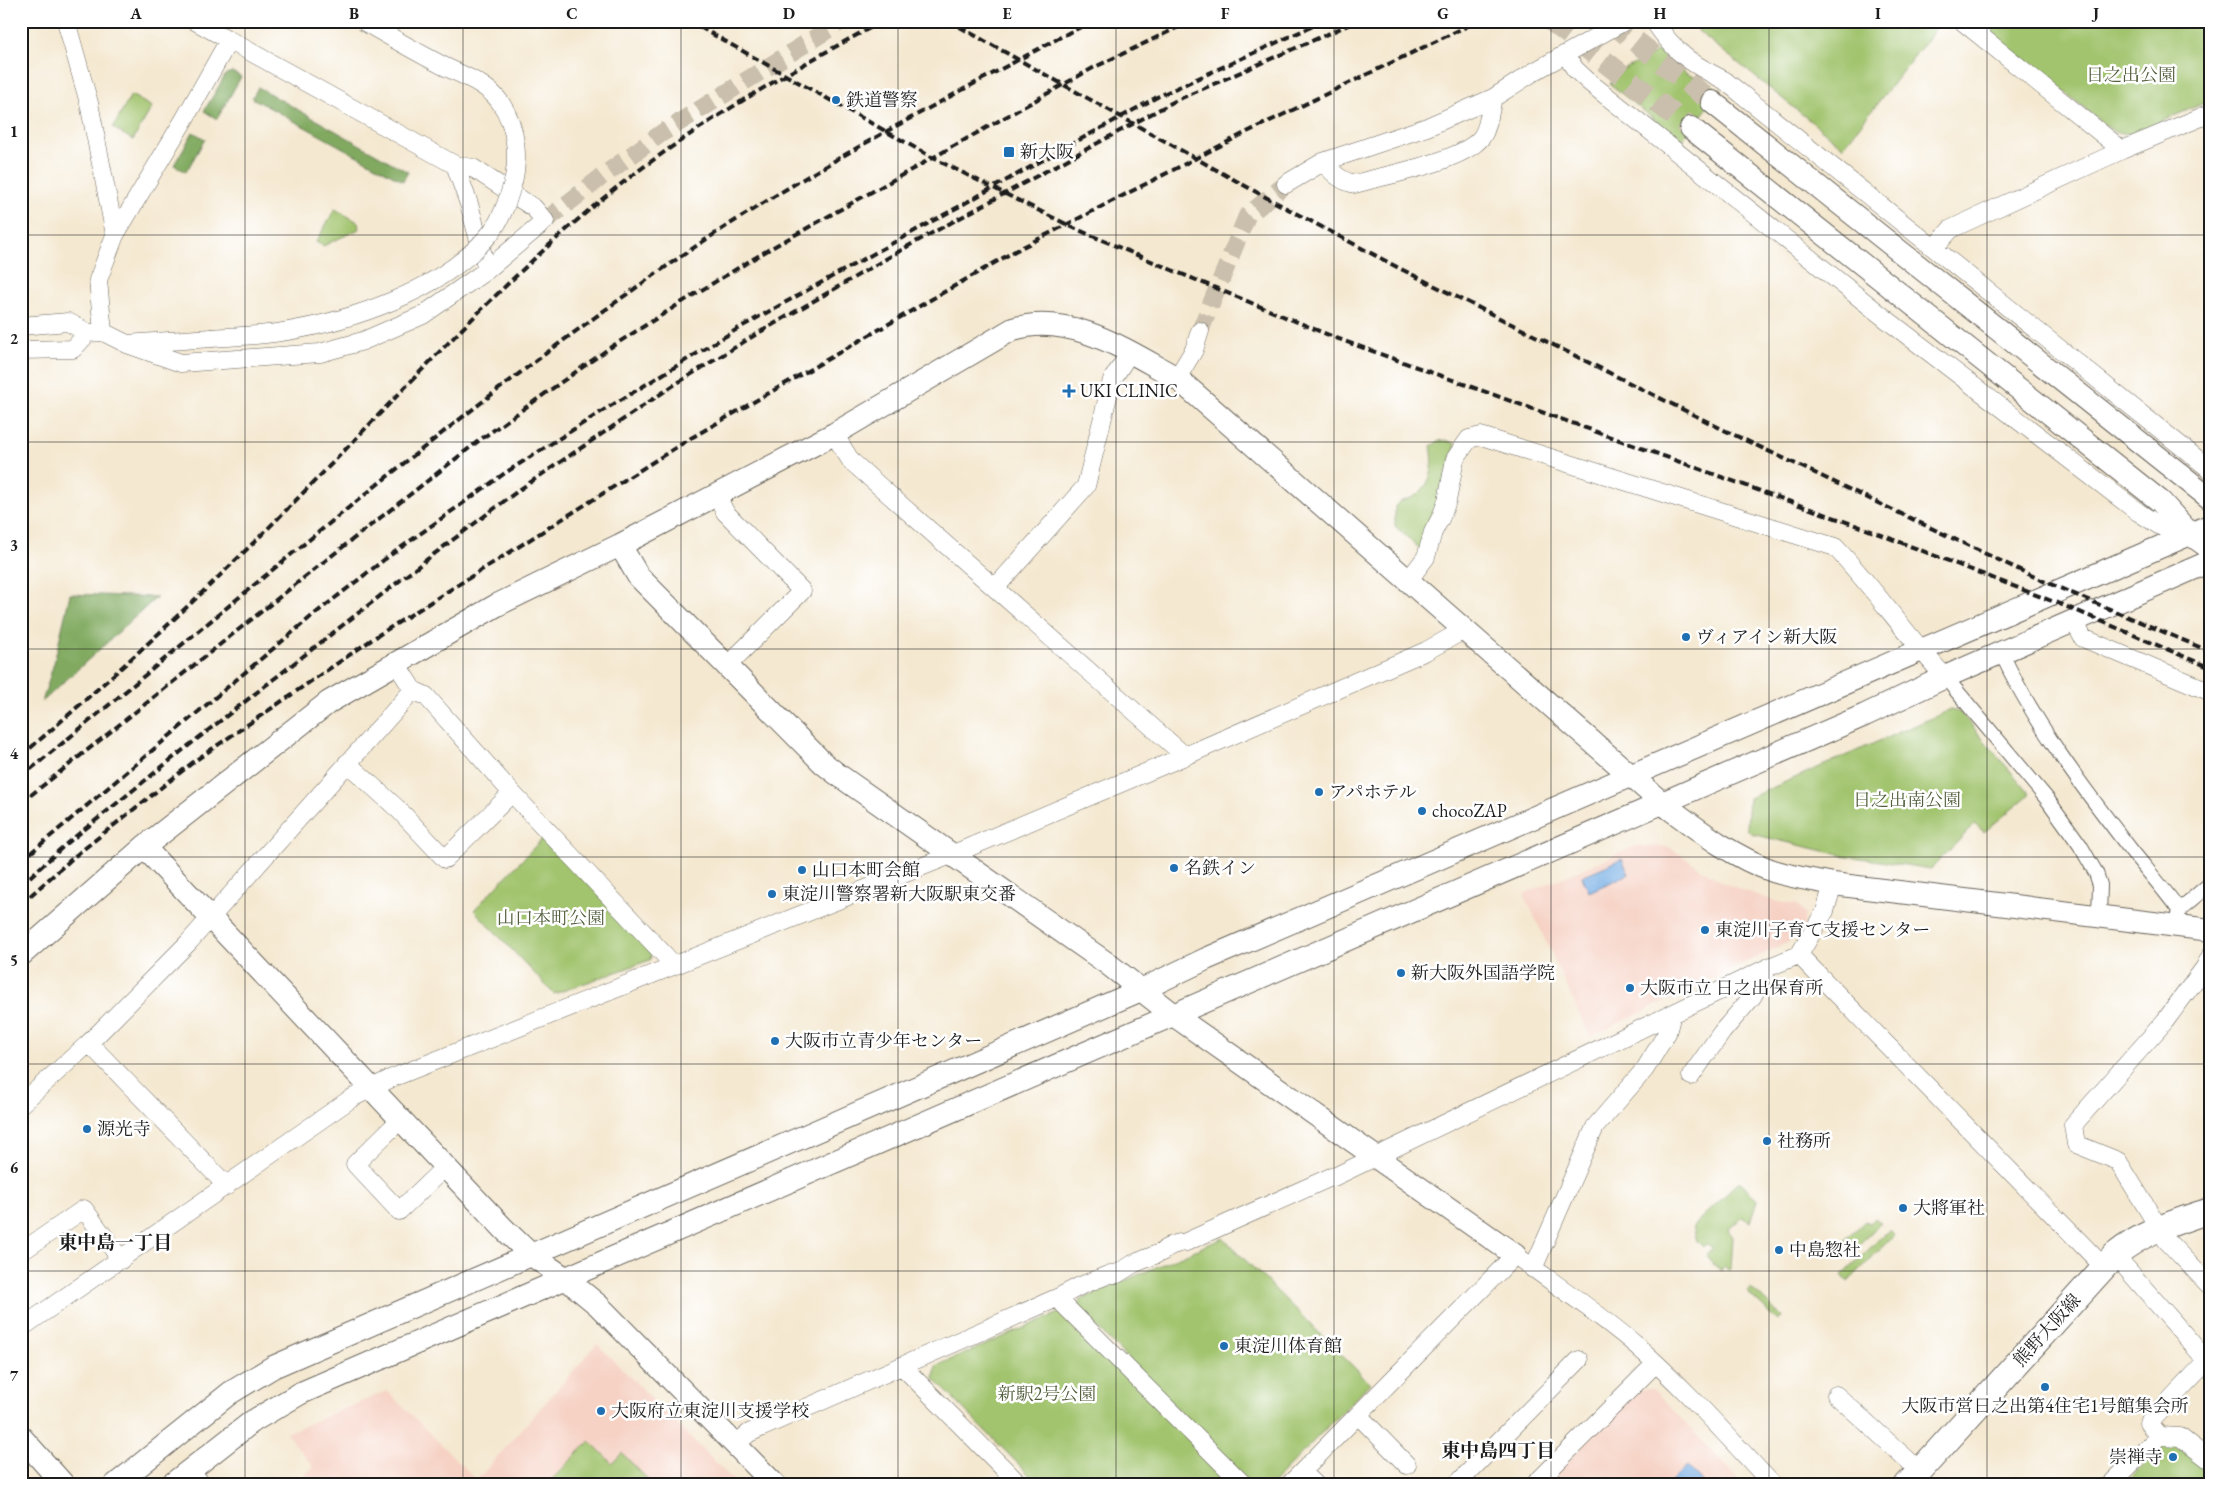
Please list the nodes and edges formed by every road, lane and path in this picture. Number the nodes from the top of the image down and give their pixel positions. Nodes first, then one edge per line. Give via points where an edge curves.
1 (66, 21) edge
2 (195, 21) edge
3 (363, 21) edge
4 (1624, 21) edge
5 (1654, 21) edge
6 (1962, 21) edge
7 (229, 40) junction
8 (1566, 55) junction
9 (1493, 98) junction
10 (1712, 102) tunnel mouth
11 (2211, 113) edge
12 (1691, 128) tunnel mouth
13 (2122, 150) junction
14 (1323, 162) junction
15 (455, 165) junction
16 (1286, 184) tunnel mouth
17 (115, 235) junction
18 (1934, 248) junction
19 (487, 270) junction
20 (21, 326) edge
21 (1200, 331) tunnel mouth
22 (96, 332) junction
23 (127, 344) junction
24 (21, 350) edge
25 (1130, 352) junction
26 (1177, 378) junction
27 (834, 434) junction
28 (2211, 470) edge
29 (717, 495) junction
30 (2211, 499) edge
31 (2211, 525) edge
32 (2190, 534) junction
33 (620, 545) junction
34 (2211, 549) edge
35 (2211, 561) edge
36 (1408, 581) junction
37 (996, 587) junction
38 (2074, 621) junction
39 (1464, 630) junction
40 (1921, 651) junction
41 (2002, 654) junction
42 (396, 663) junction
43 (727, 666) junction
44 (1945, 677) junction
45 (413, 690) junction
46 (2211, 692) edge
47 (1185, 756) junction
48 (348, 763) junction
49 (1629, 775) junction
50 (512, 793) junction
51 (1662, 803) junction
52 (144, 847) junction
53 (951, 855) junction
54 (2211, 883) edge
55 (1833, 884) junction
56 (2099, 917) junction
57 (211, 918) junction
58 (2178, 918) junction
59 (2211, 930) edge
60 (21, 955) edge
61 (1799, 955) junction
62 (2211, 955) edge
63 (674, 965) junction
64 (1768, 967) junction
65 (1141, 990) junction
66 (1172, 1014) junction
67 (1672, 1014) junction
68 (89, 1043) junction
69 (1691, 1076) dead end
70 (370, 1089) junction
71 (21, 1104) edge
72 (400, 1120) junction
73 (1376, 1156) junction
74 (445, 1167) junction
75 (227, 1186) junction
76 (2211, 1210) edge
77 (2157, 1228) junction
78 (21, 1252) edge
79 (530, 1254) junction
80 (1515, 1255) junction
81 (121, 1260) junction
82 (2109, 1260) junction
83 (1533, 1269) junction
84 (565, 1278) junction
85 (2211, 1287) edge
86 (1060, 1297) junction
87 (21, 1328) edge
88 (1579, 1360) dead end
89 (1656, 1363) junction
90 (902, 1366) junction
91 (1836, 1395) dead end
92 (1358, 1415) junction
93 (2159, 1436) junction
94 (21, 1437) edge
95 (735, 1445) junction
96 (2211, 1461) edge
97 (1407, 1465) dead end
98 (1302, 1472) junction
99 (196, 1477) edge
100 (1914, 1480) edge
101 (64, 1485) edge
102 (115, 1485) edge
103 (170, 1485) edge
104 (775, 1485) edge
105 (1020, 1485) edge
106 (1244, 1485) edge
107 (1289, 1485) edge
108 (1316, 1485) edge
109 (1456, 1485) edge
110 (1534, 1485) edge
111 (1773, 1485) edge
112 (2110, 1485) edge

1 - 17 street via 89,103
2 - 7 street
3 - 23 street, bridge via 482,85 500,102 515,138 516,175 504,210 490,235 469,257 408,294 321,325 280,333
4 - 8 street
5 - 18 street via 1673,48 1693,65 1724,80
6 - 13 street
7 - 15 street
7 - 17 street
8 - 9 street
8 - 32 street via 1589,82 1917,343 2138,512 2160,526
9 - 14 street via 1427,127
9 - 14 street via 1483,135 1453,157 1355,184 1336,177
10 - 30 street
11 - 13 street
12 - 32 street via 2161,502
13 - 18 street via 1951,229
14 - 16 street
15 - 19 street
15 - 19 street via 473,168 534,208 545,221
17 - 22 street via 98,280
18 - 28 street
19 - 23 street via 423,315 363,341 320,353 181,363
20 - 22 street via 68,322
21 - 26 street via 1194,350
22 - 23 street
22 - 24 street via 73,349
25 - 26 street
25 - 27 street via 1084,332 1043,323 1028,324 1013,329
25 - 37 street via 1112,380 1086,486
26 - 36 street
27 - 29 street
27 - 37 street via 851,461
29 - 33 street
29 - 43 street via 725,512 802,591
31 - 32 street
32 - 34 street
32 - 40 street
33 - 42 street via 497,605
33 - 43 street via 638,576
35 - 38 street
36 - 39 street
36 - 40 street via 1423,563 1433,532 1442,517 1455,460 1469,439 1482,436 1835,546
37 - 47 street
38 - 41 street
38 - 46 street via 2083,638
39 - 47 street via 1426,651
39 - 49 street
40 - 44 street
40 - 49 street
41 - 44 street
41 - 58 street via 2046,735
42 - 45 street
42 - 52 street via 329,702
43 - 53 street via 824,763
44 - 51 street
44 - 56 street via 2080,845 2100,885
45 - 48 street
45 - 50 street via 426,696
47 - 53 street
48 - 50 street via 445,859
48 - 57 street
49 - 51 street
49 - 65 street
50 - 63 street
51 - 55 street via 1739,856 1780,873
51 - 66 street
52 - 57 street
52 - 60 street
53 - 63 street
53 - 65 street
54 - 58 street
55 - 56 street
55 - 61 street via 1825,911
56 - 58 street
57 - 68 street
57 - 70 street
58 - 59 street
61 - 64 street
61 - 82 street
62 - 77 street via 2165,1021 2073,1125 2076,1144 2118,1162
63 - 70 street
64 - 67 street
64 - 69 street via 1752,997
65 - 66 street
65 - 79 street
66 - 73 street
66 - 84 street
67 - 73 street
67 - 83 street via 1667,1033 1645,1068 1595,1127
68 - 71 street
68 - 75 street
70 - 72 street
70 - 75 street via 352,1098
72 - 74 street
72 - 74 street via 355,1164 399,1210
73 - 80 street
73 - 86 street
74 - 79 street
75 - 81 street
76 - 77 main road, 熊野大阪線
77 - 82 main road, 熊野大阪線 via 2134,1240
77 - 85 street via 2176,1253
78 - 81 street via 84,1209
79 - 84 street
79 - 102 street via 251,1379
80 - 83 street
80 - 92 street
81 - 87 street
82 - 93 street via 2208,1361 2148,1423
82 - 100 main road, 熊野大阪線
83 - 89 street via 1608,1322
84 - 95 street via 598,1305
84 - 99 street via 301,1393 253,1421
86 - 90 street
86 - 106 street via 1064,1305
88 - 109 street
89 - 110 street
89 - 111 street
90 - 95 street via 749,1433
90 - 105 street
91 - 100 street
92 - 97 street
92 - 98 street
93 - 96 street via 2180,1437
93 - 112 street
94 - 101 street
95 - 104 street
98 - 107 street
98 - 108 street
99 - 103 street

